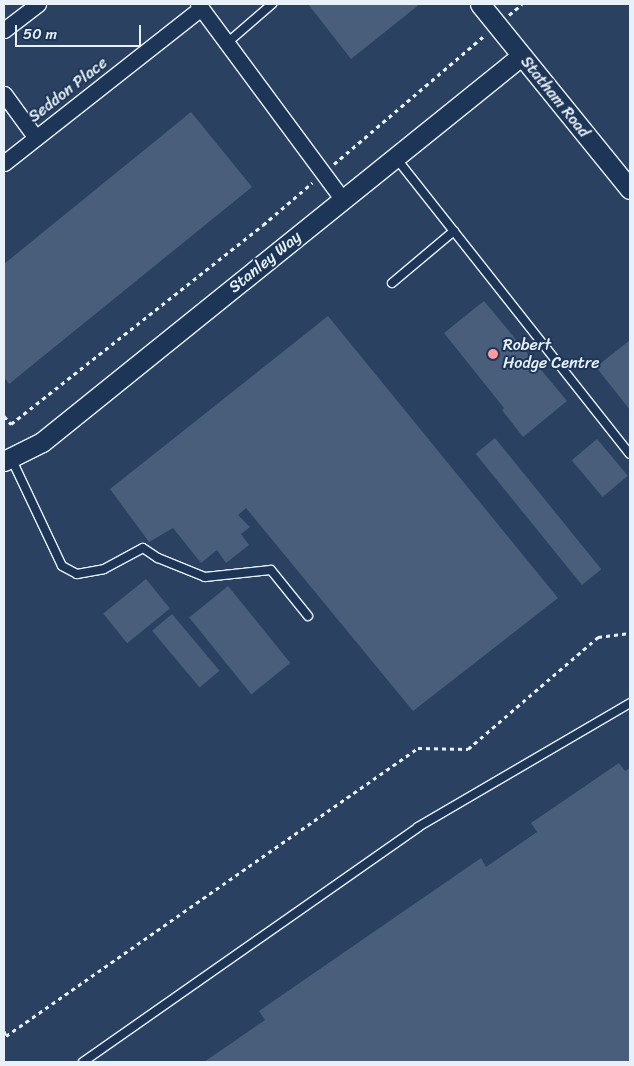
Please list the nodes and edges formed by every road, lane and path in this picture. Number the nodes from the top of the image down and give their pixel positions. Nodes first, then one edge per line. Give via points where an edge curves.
1 (38, 4) edge
2 (272, 4) edge
3 (480, 4) edge
4 (522, 4) edge
5 (200, 6) edge
6 (497, 25) junction
7 (4, 30) edge
8 (227, 43) junction
9 (522, 56) junction
10 (4, 94) edge
11 (36, 138) junction
12 (396, 158) junction
13 (4, 164) edge
14 (323, 173) junction
15 (630, 190) edge
16 (343, 200) junction
17 (454, 231) junction
18 (392, 283) dead end
19 (4, 416) edge
20 (630, 454) edge
21 (7, 460) edge
22 (308, 616) dead end
23 (630, 633) edge
24 (630, 703) edge
25 (4, 1031) edge
26 (83, 1062) edge

1 - 7 street
2 - 8 lane
3 - 6 street, Statham Road
4 - 6 path
5 - 8 street, Seddon Place
5 - 11 street, Seddon Place
6 - 9 street, Statham Road
6 - 14 path
8 - 14 street, Seddon Place
9 - 12 street, Stanley Way
9 - 15 street, Statham Road
10 - 11 street
11 - 13 street, Seddon Place
12 - 16 street, Stanley Way
12 - 17 lane
14 - 16 street, Seddon Place
14 - 19 path via 263,225 11,424
16 - 21 street, Stanley Way via 42,442
17 - 18 lane
17 - 20 lane
21 - 22 lane via 62,566 76,574 104,569 143,548 158,558 205,577 271,570
23 - 25 path via 598,637 468,749 418,748 6,1036
24 - 26 lane via 418,827

